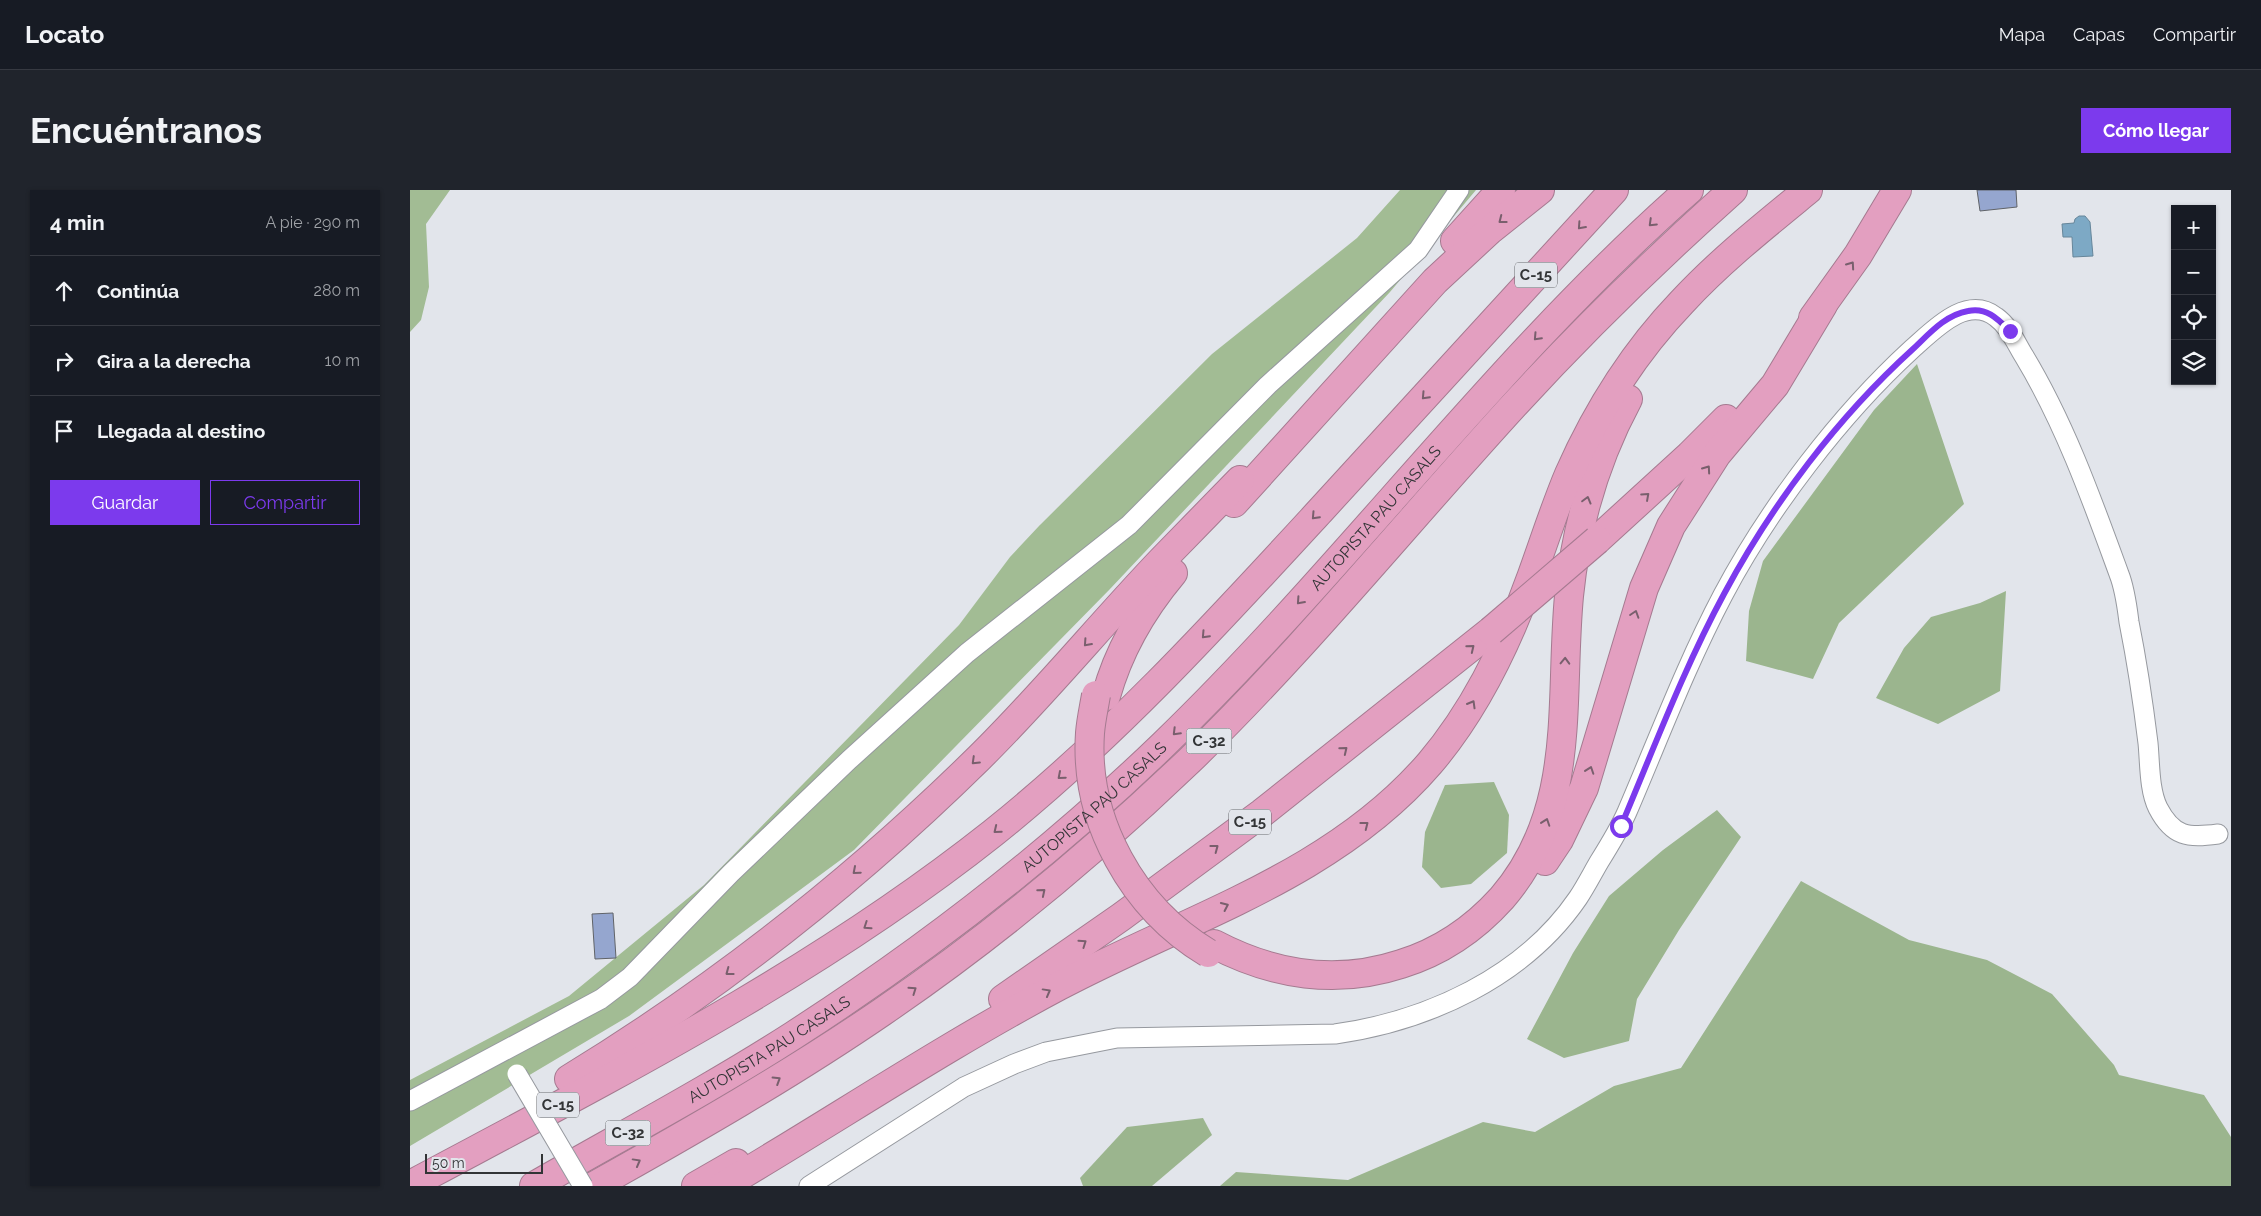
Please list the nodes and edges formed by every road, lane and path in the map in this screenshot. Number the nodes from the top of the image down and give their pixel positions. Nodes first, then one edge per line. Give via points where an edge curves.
1 (1459, 190) edge
2 (1501, 190) edge
3 (1540, 190) edge
4 (1614, 190) edge
5 (1689, 190) edge
6 (1733, 190) edge
7 (1808, 190) edge
8 (1817, 190) edge
9 (1892, 198) edge
10 (1823, 305) junction
11 (1240, 480) junction
12 (1101, 695) junction
13 (2218, 834) dead end
14 (1211, 948) junction
15 (1000, 1001) junction
16 (705, 1024) junction
17 (503, 1052) junction
18 (913, 1068) junction
19 (410, 1101) edge
20 (410, 1173) edge
21 (410, 1184) edge
22 (436, 1186) edge
23 (534, 1186) edge
24 (583, 1186) edge
25 (594, 1186) edge
26 (696, 1186) edge
27 (723, 1186) edge
28 (809, 1186) edge

1 - 17 street via 1418,250 1268,385 1129,525 967,653 878,733 630,976 601,999
2 - 11 highway
3 -> 12 highway via 1434,280 1199,543 1138,619
4 -> 16 highway, C-15 via 1234,604 1100,741 993,833 898,905 778,982
5 -> 23 highway, AUTOPISTA PAU CASALS / C-32 via 1539,335 1224,684 1119,787 988,898 858,993 721,1080
25 -> 6 highway, AUTOPISTA PAU CASALS / C-32 via 749,1097 883,1011 1012,916 1119,826 1252,698 1569,346
18 -> 7 highway via 1091,969 1251,894 1317,859 1378,816 1430,763 1452,735 1484,683 1531,579 1569,475 1621,379 1682,301 1736,249
14 -> 8 highway via 1280,970 1314,975 1360,974 1409,961 1440,947 1475,924 1509,889 1538,842 1558,777 1570,594 1583,516 1611,432 1652,359 1693,306 1735,263
10 -> 9 highway, C-15
14 -> 10 highway via 1249,972 1277,980 1304,985 1361,984 1386,980 1438,960 1462,947 1501,915 1547,859 1572,815 1595,754 1644,588 1671,526 1717,454 1775,385
15 -> 10 highway, C-15, bridge via 1262,813 1491,631 1597,540 1731,415
11 - 12 highway via 1161,571 1129,614 1114,639 1102,670
11 -> 20 highway via 1160,561 986,751 840,886 778,936 658,1023
12 - 14 highway via 1101,765 1119,837 1136,869 1162,903
13 - 28 street via 2193,837 2168,825 2155,802 2140,680 2122,580 2057,417 2032,368 2010,331 1995,316 1983,310 1969,310 1939,325 1886,373 1797,480 1724,594 1693,657 1621,826 1600,862 1555,926 1506,968 1442,1006 1371,1029 1335,1034 1118,1038 1046,1052 964,1087
15 - 18 highway, C-15 via 977,1021 931,1050
15 - 26 highway
16 - 21 highway, C-15
16 - 22 highway via 560,1118
17 - 19 street
17 - 24 street, bridge
18 - 27 highway, C-15

